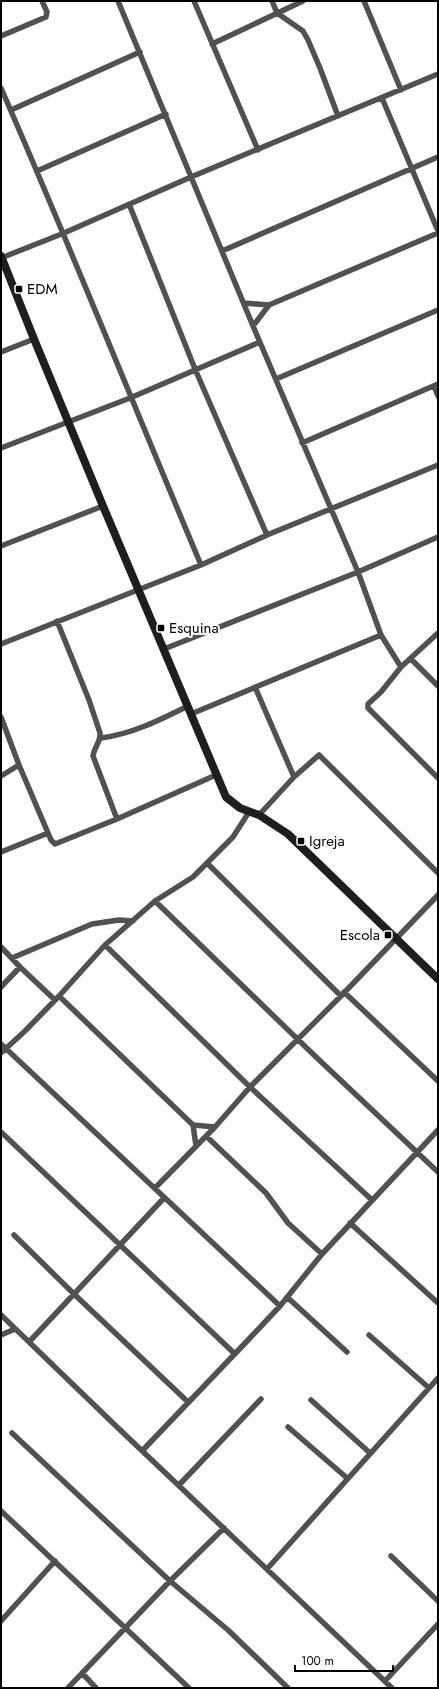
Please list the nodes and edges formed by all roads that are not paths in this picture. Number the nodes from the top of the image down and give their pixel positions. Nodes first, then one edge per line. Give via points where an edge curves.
1 (42, 1) edge
2 (118, 1) edge
3 (194, 1) edge
4 (272, 1) edge
5 (303, 1) edge
6 (364, 1) edge
7 (277, 13) junction
8 (1, 36) edge
9 (212, 44) junction
10 (140, 52) junction
11 (438, 74) edge
12 (1, 88) edge
13 (401, 90) junction
14 (382, 98) junction
15 (11, 110) junction
16 (166, 114) junction
17 (338, 116) junction
18 (258, 150) junction
19 (438, 157) edge
20 (412, 168) junction
21 (37, 171) junction
22 (191, 177) junction
23 (129, 204) junction
24 (438, 232) edge
25 (64, 233) junction
26 (222, 251) junction
27 (1, 257) edge
28 (244, 303) junction
29 (269, 304) junction
30 (438, 310) edge
31 (253, 326) junction
32 (34, 339) junction
33 (260, 342) junction
34 (1, 352) edge
35 (195, 369) junction
36 (276, 379) junction
37 (436, 385) edge
38 (438, 396) edge
39 (130, 398) junction
40 (68, 421) junction
41 (302, 443) junction
42 (1, 448) edge
43 (438, 464) edge
44 (103, 506) junction
45 (331, 509) junction
46 (267, 535) junction
47 (438, 537) edge
48 (1, 546) edge
49 (201, 564) junction
50 (358, 572) junction
51 (138, 589) junction
52 (56, 621) junction
53 (438, 633) edge
54 (381, 635) junction
55 (1, 644) edge
56 (164, 649) junction
57 (411, 659) junction
58 (402, 667) junction
59 (438, 686) edge
60 (255, 688) junction
61 (190, 710) junction
62 (1, 717) edge
63 (101, 738) junction
64 (19, 765) junction
65 (216, 775) junction
66 (1, 776) edge
67 (294, 777) junction
68 (438, 778) edge
69 (249, 812) junction
70 (259, 815) junction
71 (117, 819) junction
72 (48, 832) junction
73 (1, 852) edge
74 (207, 863) junction
75 (438, 873) edge
76 (438, 895) edge
77 (155, 901) junction
78 (133, 921) junction
79 (396, 938) junction
80 (105, 945) junction
81 (1, 947) edge
82 (12, 958) junction
83 (20, 967) junction
84 (438, 979) edge
85 (1, 987) edge
86 (343, 994) junction
87 (57, 998) junction
88 (297, 1039) junction
89 (1, 1044) edge
90 (6, 1048) junction
91 (1, 1053) edge
92 (438, 1081) edge
93 (250, 1087) junction
94 (193, 1125) junction
95 (215, 1127) junction
96 (438, 1130) edge
97 (1, 1132) edge
98 (206, 1136) junction
99 (196, 1146) junction
100 (418, 1152) junction
101 (438, 1172) edge
102 (155, 1188) junction
103 (164, 1198) junction
104 (372, 1200) junction
105 (350, 1222) junction
106 (14, 1235) dead end
107 (120, 1245) junction
108 (322, 1254) junction
109 (74, 1294) junction
110 (287, 1297) junction
111 (438, 1303) edge
112 (280, 1306) junction
113 (1, 1315) edge
114 (15, 1329) junction
115 (1, 1335) edge
116 (369, 1336) dead end
117 (28, 1342) junction
118 (347, 1352) dead end
119 (235, 1354) junction
120 (438, 1378) edge
121 (429, 1388) junction
122 (261, 1399) dead end
123 (311, 1400) dead end
124 (188, 1402) junction
125 (288, 1427) dead end
126 (12, 1433) dead end
127 (142, 1451) junction
128 (370, 1453) junction
129 (347, 1478) junction
130 (178, 1485) junction
131 (1, 1511) edge
132 (224, 1528) junction
133 (391, 1556) dead end
134 (55, 1562) junction
135 (267, 1569) junction
136 (170, 1581) junction
137 (438, 1601) edge
138 (1, 1621) edge
139 (438, 1624) edge
140 (125, 1628) junction
141 (82, 1673) junction
142 (385, 1681) junction
143 (68, 1688) edge
144 (96, 1688) edge
145 (189, 1688) edge
146 (288, 1688) edge
147 (392, 1688) edge

1 - 8 street via 46,16
2 - 10 street
3 - 9 street
4 - 7 street
5 - 7 street
6 - 13 street
7 - 9 street
7 - 17 street via 303,31
9 - 18 street
10 - 15 street
10 - 16 street
11 - 13 street
12 - 15 street
13 - 14 street
14 - 17 street
14 - 20 street
15 - 21 street
16 - 21 street
16 - 22 street
17 - 18 street
18 - 22 street
19 - 20 street
20 - 24 street
20 - 26 street
21 - 25 street
22 - 23 street
22 - 26 street
23 - 25 street
23 - 35 street
24 - 29 street
25 - 27 street
25 - 39 street
26 - 28 street
27 - 32 street
28 - 29 street
28 - 31 street
29 - 31 street
30 - 36 street
31 - 33 street
32 - 34 street
32 - 40 street
33 - 35 street
33 - 36 street
35 - 39 street
35 - 46 street
36 - 41 street
37 - 38 street
37 - 41 street
39 - 40 street
39 - 49 street
40 - 42 street
40 - 44 street
41 - 45 street
43 - 45 street
44 - 48 street
44 - 51 street
45 - 46 street
45 - 50 street
46 - 49 street
47 - 50 street
49 - 51 street
50 - 54 street
50 - 56 street
51 - 52 street
51 - 56 street
52 - 55 street
52 - 63 street via 90,700
53 - 57 street
54 - 58 street
54 - 60 street
56 - 61 street
57 - 58 street
57 - 59 street
58 - 68 street via 367,707
60 - 61 street
60 - 67 street
61 - 63 street
61 - 65 street
62 - 64 street
63 - 71 street via 93,751 93,756
64 - 66 street
64 - 72 street
65 - 69 street via 226,797
65 - 71 street
67 - 70 street
67 - 75 street via 319,755
69 - 70 street
69 - 74 street via 233,837
70 - 79 street via 280,827 298,843
71 - 72 street via 56,844
72 - 73 street
74 - 77 street via 194,877
74 - 86 street
76 - 79 street
77 - 78 street
77 - 88 street
78 - 80 street
78 - 82 street via 119,920 92,924
79 - 84 street
79 - 86 street
80 - 87 street
80 - 93 street
81 - 82 street
82 - 83 street
83 - 85 street
83 - 87 street
86 - 88 street
86 - 92 street
87 - 90 street
87 - 94 street
88 - 93 street
88 - 100 street
89 - 90 street
90 - 91 street
90 - 102 street
93 - 95 street
93 - 104 street
94 - 95 street
94 - 99 street
95 - 98 street
96 - 100 street
97 - 107 street
98 - 99 street
98 - 108 street via 266,1193 288,1223
99 - 102 street
100 - 101 street
100 - 104 street
102 - 103 street
103 - 107 street
103 - 112 street
104 - 105 street
105 - 108 street
105 - 111 street
106 - 109 street
107 - 109 street
107 - 119 street
108 - 110 street
109 - 117 street
109 - 124 street
110 - 112 street
110 - 118 street
112 - 119 street
113 - 114 street
114 - 115 street
114 - 117 street
116 - 121 street
117 - 127 street
119 - 124 street
120 - 121 street
121 - 128 street
122 - 130 street
123 - 128 street
124 - 127 street
125 - 129 street
126 - 136 street
127 - 130 street
128 - 129 street
129 - 135 street
130 - 132 street
131 - 134 street
132 - 135 street
132 - 136 street
133 - 137 street
134 - 138 street
134 - 140 street
135 - 142 street
136 - 140 street
136 - 146 street via 218,1621
139 - 142 street
140 - 141 street
140 - 145 street
141 - 143 street
141 - 144 street
142 - 147 street

